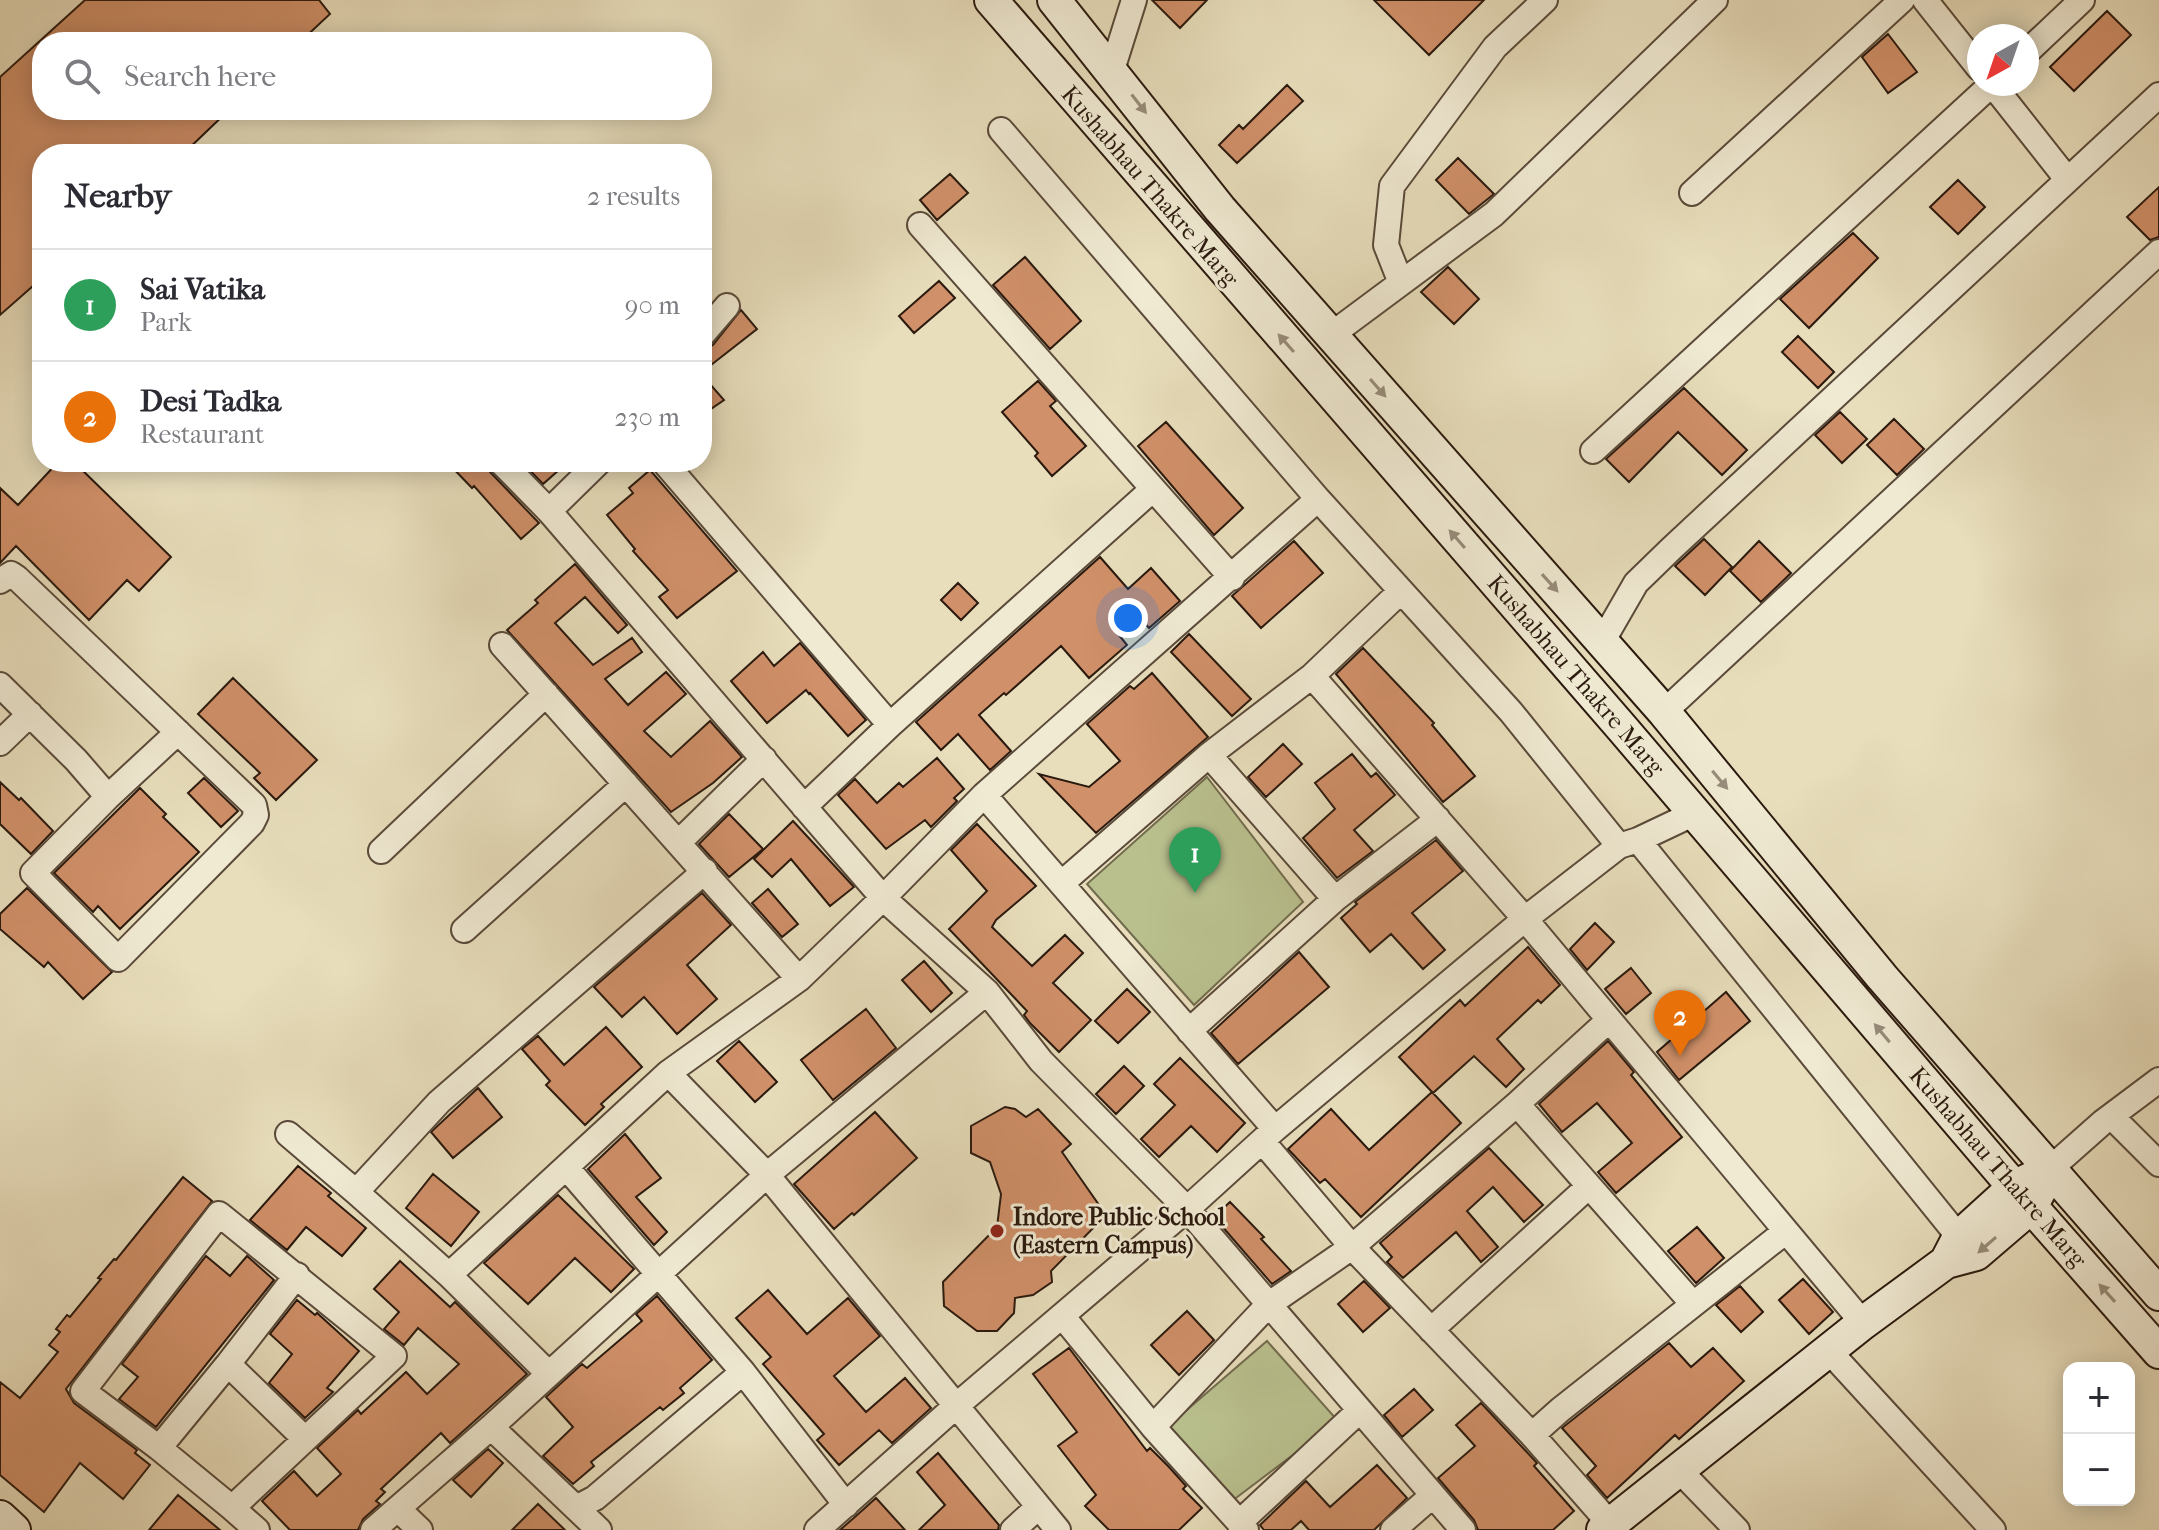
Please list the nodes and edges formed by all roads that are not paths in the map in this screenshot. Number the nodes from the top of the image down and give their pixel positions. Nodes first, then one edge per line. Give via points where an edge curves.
1 (991, 0) edge
2 (1054, 0) edge
3 (1134, 0) edge
4 (1545, 0) edge
5 (1715, 0) edge
6 (1902, 0) edge
7 (1925, 0) edge
8 (2082, 0) edge
9 (2039, 41) edge
10 (1967, 53) edge
11 (1112, 70) junction
12 (2159, 95) edge
13 (1979, 96) edge
14 (2001, 96) edge
15 (1001, 130) dead end
16 (2067, 179) junction
17 (1692, 193) dead end
18 (920, 225) dead end
19 (2159, 252) edge
20 (1401, 283) junction
21 (727, 306) dead end
22 (712, 323) edge
23 (1331, 335) junction
24 (1593, 451) dead end
25 (511, 472) edge
26 (589, 472) edge
27 (673, 472) edge
28 (1153, 489) junction
29 (1318, 499) junction
30 (549, 511) junction
31 (1232, 578) junction
32 (0, 581) edge
33 (1401, 591) junction
34 (1602, 642) junction
35 (502, 645) dead end
36 (1312, 676) junction
37 (0, 685) edge
38 (546, 694) junction
39 (1664, 712) junction
40 (30, 714) junction
41 (890, 725) junction
42 (178, 732) junction
43 (0, 743) edge
44 (1209, 755) junction
45 (764, 759) junction
46 (626, 784) junction
47 (984, 795) junction
48 (108, 797) junction
49 (804, 807) junction
50 (1695, 813) junction
51 (1438, 819) junction
52 (679, 842) junction
53 (1629, 843) junction
54 (381, 851) dead end
55 (705, 871) junction
56 (1062, 883) junction
57 (883, 898) junction
58 (1335, 899) junction
59 (1525, 919) junction
60 (464, 930) dead end
61 (799, 979) junction
62 (987, 992) junction
63 (1608, 1021) junction
64 (1189, 1031) junction
65 (668, 1073) junction
66 (2159, 1080) edge
67 (1517, 1104) junction
68 (2111, 1116) junction
69 (288, 1134) dead end
70 (1269, 1135) junction
71 (2159, 1164) edge
72 (566, 1167) junction
73 (2050, 1169) junction
74 (767, 1175) junction
75 (1589, 1186) junction
76 (356, 1192) junction
77 (2022, 1197) junction
78 (1187, 1209) junction
79 (1786, 1231) junction
80 (1352, 1247) junction
81 (1953, 1250) junction
82 (658, 1273) junction
83 (297, 1275) junction
84 (449, 1275) junction
85 (2159, 1294) edge
86 (1693, 1304) junction
87 (1268, 1305) junction
88 (1063, 1317) junction
89 (1863, 1323) junction
90 (1431, 1330) junction
91 (1829, 1351) junction
92 (2159, 1352) edge
93 (228, 1364) junction
94 (743, 1372) junction
95 (549, 1374) junction
96 (956, 1406) junction
97 (1359, 1411) junction
98 (491, 1427) junction
99 (1153, 1427) junction
100 (1532, 1435) junction
101 (304, 1438) junction
102 (159, 1448) junction
103 (1679, 1470) junction
104 (1432, 1496) junction
105 (846, 1505) junction
106 (1038, 1507) junction
107 (232, 1508) junction
108 (576, 1508) junction
109 (399, 1510) junction
110 (0, 1517) edge
111 (1242, 1526) edge
112 (1607, 1528) edge
113 (14, 1530) edge
114 (257, 1530) edge
115 (373, 1530) edge
116 (420, 1530) edge
117 (599, 1530) edge
118 (817, 1530) edge
119 (1013, 1530) edge
120 (1058, 1530) edge
121 (1393, 1530) edge
122 (1463, 1530) edge
123 (1737, 1530) edge
124 (1993, 1530) edge

50 -> 1 main road, Kushabhau Thakre Marg
2 - 11 main road, Kushabhau Thakre Marg
3 - 11 street
4 - 20 street via 1495,47 1392,186 1386,245
5 - 20 street via 1494,214
6 - 17 street
7 - 10 street
8 - 9 street
11 -> 23 main road, Kushabhau Thakre Marg via 1220,209
12 - 16 street
13 - 24 street
14 - 16 street
15 - 29 street
16 - 34 street via 1653,566 1636,583
18 - 28 street
19 - 39 street
20 - 23 street
21 - 22 street
23 -> 34 main road, Kushabhau Thakre Marg
25 - 30 street
26 - 30 street
27 - 41 street
28 - 31 street
28 - 41 street
29 - 31 street
29 - 33 street
30 - 45 street
31 - 47 street
32 - 42 street via 11,574 17,578
33 - 36 street
33 - 53 street
34 - 39 main road, Kushabhau Thakre Marg
35 - 38 street
36 - 44 street
36 - 51 street
37 - 40 street
38 - 46 street
38 - 54 street
39 -> 73 main road, Kushabhau Thakre Marg via 1882,977
40 - 43 street
40 - 48 street
41 - 49 street
42 - 48 street
42 - 48 street via 254,805 256,815 118,959 33,873
44 - 56 street
44 - 58 street
45 - 49 street
45 - 52 street
46 - 52 street
46 - 60 street
47 - 56 street
47 - 57 street
49 - 57 street
50 - 53 street
77 -> 50 main road, Kushabhau Thakre Marg
51 - 58 street
51 - 59 street
52 - 55 street
53 - 59 street
53 - 81 street
55 - 61 street
55 - 76 street via 439,1102
56 - 64 street
57 - 61 street
57 - 62 street
58 - 64 street
59 - 63 street
59 - 70 street
61 - 65 street
62 - 74 street
62 - 78 street via 1041,1061
63 - 67 street
63 - 79 street
64 - 70 street
65 - 72 street
65 - 74 street
66 - 68 street
67 - 75 street
67 - 80 street
68 - 71 street
68 - 73 street
69 - 76 street
70 - 78 street
70 - 80 street
72 - 82 street
72 - 84 street
73 - 77 main road
73 - 85 main road, Kushabhau Thakre Marg
74 - 82 street
74 - 96 street
75 - 86 street
75 - 90 street
76 - 84 street
77 - 81 main road via 1976,1254
92 -> 77 main road, Kushabhau Thakre Marg
78 - 87 street
78 - 88 street
79 - 86 street
79 - 89 street
80 - 87 street
80 - 90 street
81 - 89 main road
82 - 94 street
82 - 95 street
83 - 93 street
83 - 101 street via 394,1356
83 - 102 street via 219,1214 83,1391
84 - 95 street
86 - 100 street
87 - 97 street
87 - 99 street
88 - 96 street
88 - 99 street
89 - 91 main road
90 - 100 street
91 - 103 main road
91 - 124 street
93 - 101 street
93 - 102 street
94 - 105 street
94 - 108 street via 595,1498
95 - 98 street
96 - 105 street
96 - 106 street
97 - 104 street
97 - 111 street
98 - 108 street
98 - 109 street
99 - 111 street
100 - 112 street
101 - 107 street
102 - 107 street
103 - 112 main road
103 - 123 street
104 - 121 street
104 - 122 street
105 - 118 street
106 - 119 street
106 - 120 street
107 - 114 street
108 - 117 street
109 - 115 street
109 - 116 street
110 - 113 main road

